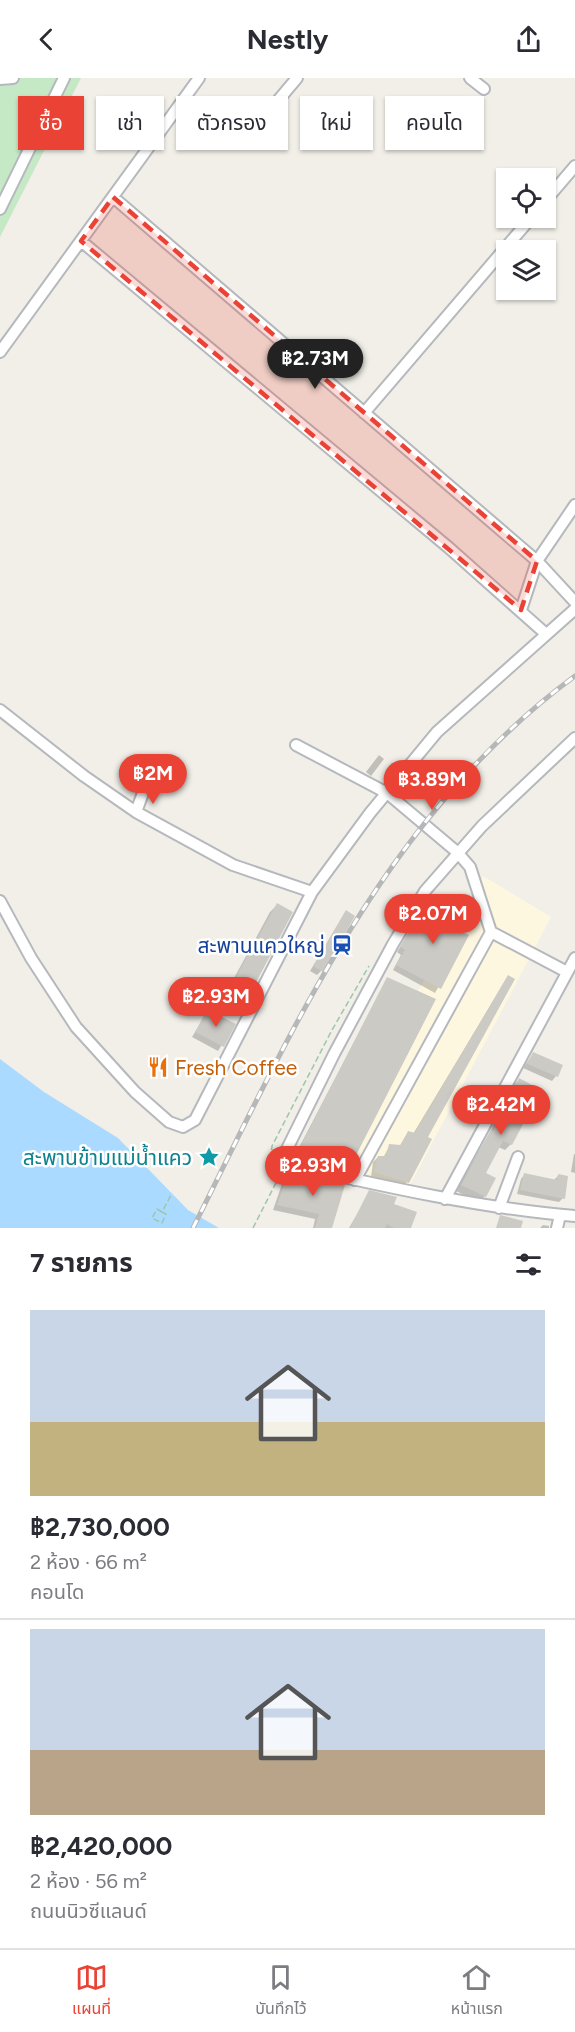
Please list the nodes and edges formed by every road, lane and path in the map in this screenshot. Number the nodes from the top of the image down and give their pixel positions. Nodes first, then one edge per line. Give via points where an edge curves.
1 (13, 78) edge
2 (64, 78) edge
3 (199, 78) edge
4 (297, 78) edge
5 (470, 78) edge
6 (0, 79) edge
7 (484, 89) dead end
8 (282, 96) edge
9 (575, 166) edge
10 (556, 188) edge
11 (112, 197) junction
12 (0, 209) edge
13 (522, 228) edge
14 (81, 241) junction
15 (0, 352) edge
16 (364, 413) junction
17 (575, 505) edge
18 (537, 561) junction
19 (575, 602) edge
20 (575, 609) edge
21 (521, 610) junction
22 (546, 634) junction
23 (0, 710) edge
24 (575, 738) edge
25 (296, 745) dead end
26 (151, 771) dead end
27 (387, 793) junction
28 (136, 812) junction
29 (457, 852) junction
30 (312, 892) junction
31 (0, 901) edge
32 (491, 932) junction
33 (575, 958) edge
34 (567, 972) junction
35 (518, 1157) dead end
36 (288, 1166) junction
37 (278, 1169) dead end
38 (355, 1180) junction
39 (172, 1193) dead end
40 (445, 1199) junction
41 (499, 1208) junction
42 (162, 1212) junction
43 (560, 1215) junction
44 (575, 1216) edge
45 (253, 1228) edge
46 (557, 1228) edge

1 - 6 street
2 - 12 street
3 - 11 street
4 - 8 street
5 - 7 street
9 - 10 street
11 - 14 street
11 - 16 street
13 - 16 street
14 - 15 street
14 - 21 street
16 - 18 street
17 - 18 street
18 - 19 street
18 - 21 street
20 - 22 street
21 - 22 street
22 - 27 street via 437,732
23 - 28 street
24 - 29 street
25 - 27 street
26 - 28 street
27 - 29 street
27 - 30 street
28 - 30 street via 232,865
29 - 32 street via 470,867
29 - 36 street via 425,891 393,944 286,1152
30 - 31 street via 195,1120 183,1127 169,1122 135,1092 76,1028
32 - 34 street
32 - 38 street
33 - 34 street
34 - 40 street
35 - 41 street
36 - 37 path
36 - 38 street
36 - 45 path
38 - 40 street
39 - 42 path
40 - 41 street
41 - 43 street
42 - 42 path via 157,1209 152,1218 162,1223 166,1214
43 - 44 street
43 - 46 street

